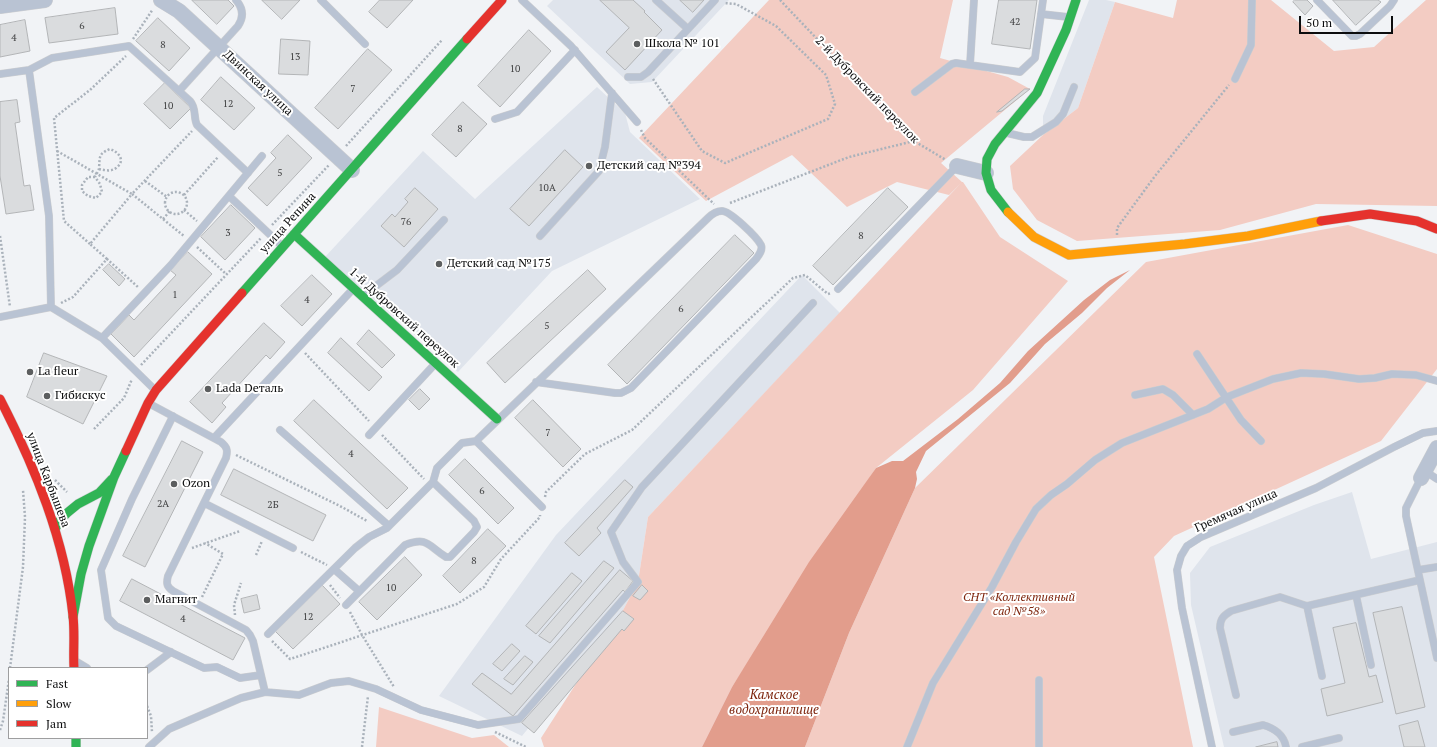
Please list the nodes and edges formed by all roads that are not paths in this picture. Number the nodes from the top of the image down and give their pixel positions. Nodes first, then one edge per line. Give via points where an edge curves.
1 (45, 0) edge
2 (236, 0) edge
3 (321, 0) edge
4 (502, 0) edge
5 (522, 0) edge
6 (656, 0) edge
7 (974, 0) edge
8 (1043, 0) edge
9 (1076, 0) edge
10 (1252, 0) edge
11 (1317, 0) edge
12 (1394, 0) edge
13 (714, 1) edge
14 (158, 3) edge
15 (0, 6) edge
16 (1041, 14) junction
17 (1070, 18) junction
18 (688, 30) junction
19 (365, 44) dead end
20 (219, 47) junction
21 (575, 50) junction
22 (970, 65) junction
23 (29, 70) junction
24 (0, 74) edge
25 (628, 78) dead end
26 (1234, 79) road end
27 (1074, 87) dead end
28 (179, 91) junction
29 (915, 92) dead end
30 (612, 93) junction
31 (495, 119) dead end
32 (638, 122) road end
33 (1005, 132) junction
34 (262, 156) dead end
35 (957, 166) joint
36 (352, 170) junction
37 (248, 173) junction
38 (986, 174) junction
39 (229, 196) junction
40 (444, 220) dead end
41 (1437, 229) edge
42 (294, 234) junction
43 (540, 236) dead end
44 (283, 247) junction
45 (838, 288) road end
46 (354, 289) junction
47 (362, 296) junction
48 (813, 303) dead end
49 (51, 307) junction
50 (0, 317) edge
51 (102, 338) junction
52 (1197, 354) dead end
53 (436, 364) junction
54 (1437, 381) edge
55 (536, 382) junction
56 (156, 390) junction
57 (1135, 395) dead end
58 (1227, 397) junction
59 (0, 399) edge
60 (148, 403) junction
61 (1193, 415) junction
62 (173, 416) junction
63 (497, 420) junction
64 (280, 430) dead end
65 (1437, 431) edge
66 (369, 435) dead end
67 (214, 438) junction
68 (476, 441) junction
69 (1261, 441) dead end
70 (1437, 448) edge
71 (1428, 476) edge
72 (114, 477) junction
73 (433, 482) junction
74 (44, 497) junction
75 (204, 503) junction
76 (78, 504) junction
77 (542, 507) road end
78 (55, 528) junction
79 (386, 528) junction
80 (89, 546) junction
81 (293, 548) road end
82 (61, 552) junction
83 (1437, 567) edge
84 (334, 569) junction
85 (1418, 570) junction
86 (1420, 580) junction
87 (359, 591) junction
88 (1356, 595) junction
89 (346, 605) road end
90 (1307, 606) junction
91 (73, 617) junction
92 (270, 637) road end
93 (171, 652) junction
94 (1437, 658) edge
95 (74, 664) edge
96 (1371, 664) dead end
97 (84, 667) edge
98 (148, 669) edge
99 (261, 675) junction
100 (1322, 676) dead end
101 (1039, 680) dead end
102 (265, 692) junction
103 (1236, 695) dead end
104 (1233, 732) dead end
105 (1340, 738) dead end
106 (150, 746) edge
107 (907, 747) edge
108 (1039, 747) edge
109 (1212, 747) edge
110 (1286, 747) edge
111 (1302, 747) edge

1 - 15 street
2 - 20 lane via 241,6 241,21
3 - 19 lane
4 - 36 street, улица Репина
5 - 21 lane
6 - 18 lane
7 - 22 lane
8 - 16 lane
9 - 17 street
10 - 26 lane via 1251,45
11 - 12 lane via 1352,36 1360,34
13 - 18 lane
14 - 20 street, Двинская улица via 179,11
16 - 17 lane
16 - 22 lane via 1035,58 1020,72
17 - 33 street via 1037,92
18 - 25 lane via 648,72 641,77
20 - 28 lane
20 - 36 street, Двинская улица
21 - 30 lane
21 - 31 lane via 517,112
22 - 29 lane via 952,64
23 - 24 lane
23 - 28 lane via 52,58 131,48
23 - 49 lane via 49,216
27 - 33 lane via 1060,119 1035,136 1028,138
28 - 37 lane via 193,105 197,125
30 - 32 lane
30 - 43 lane via 600,171
33 - 38 street via 987,159
34 - 37 lane
35 - 38 street
35 - 45 lane
36 - 42 street, улица Репина
37 - 39 lane
38 - 41 street via 991,190 1006,210 1034,237 1069,255 1248,236 1335,218 1370,214 1417,221
39 - 44 lane
39 - 51 lane via 171,265
40 - 47 lane via 397,270
42 - 44 street, улица Репина
42 - 46 street, 1-й Дубровский переулок
44 - 56 street, улица Репина
46 - 47 street, 1-й Дубровский переулок
46 - 67 lane
47 - 53 street, 1-й Дубровский переулок
48 - 102 lane via 642,487 611,532 623,562 638,582 519,719 478,725 421,710 376,689 349,681 331,683 299,694
49 - 50 lane
49 - 51 lane
51 - 56 lane
52 - 58 lane
53 - 63 street, 1-й Дубровский переулок
53 - 66 lane
54 - 58 lane via 1416,375 1392,374 1359,379 1301,373 1273,379
55 - 55 lane via 718,210 731,214 761,245 761,251 756,259 631,388 615,393
55 - 63 lane
56 - 60 street, улица Репина
57 - 61 lane via 1163,389 1173,395
58 - 61 lane
58 - 69 lane via 1241,420
59 - 74 street, улица Карбышева
60 - 62 lane
60 - 72 street, улица Репина
61 - 107 lane via 1122,443 1095,460 1036,510 933,682
62 - 67 lane
62 - 93 lane via 101,570 106,612 111,622
63 - 68 lane
64 - 79 lane
65 - 109 lane, Гремячая улица via 1422,433 1316,488 1201,537 1187,546 1180,556 1177,570 1182,608
67 - 75 lane via 226,446 228,451
68 - 73 lane via 462,443 437,468
68 - 77 lane
70 - 71 street
71 - 85 lane via 1406,508
72 - 76 street via 99,493
72 - 80 street
73 - 79 lane
73 - 87 lane via 474,521 477,527 474,532 446,557 422,541 405,545
74 - 76 street via 60,503
74 - 78 street, улица Карбышева
75 - 81 lane
75 - 99 lane via 166,582 168,587 246,630 250,635
76 - 78 street
78 - 82 street, улица Карбышева
79 - 84 lane via 355,548
80 - 82 street via 76,551
80 - 91 street
82 - 91 street, улица Карбышева
83 - 85 lane
84 - 87 lane
84 - 92 lane
85 - 86 lane
86 - 88 lane
86 - 94 lane
87 - 89 lane
88 - 90 lane
88 - 96 lane
90 - 100 lane
90 - 103 lane via 1280,597 1230,611 1220,621
91 - 95 street, улица Карбышева
93 - 98 lane
93 - 99 lane via 204,668 217,667 240,678
95 - 97 lane
99 - 102 lane
101 - 108 lane
102 - 106 lane via 241,698 169,729
104 - 110 lane via 1263,725 1283,737
105 - 111 lane

